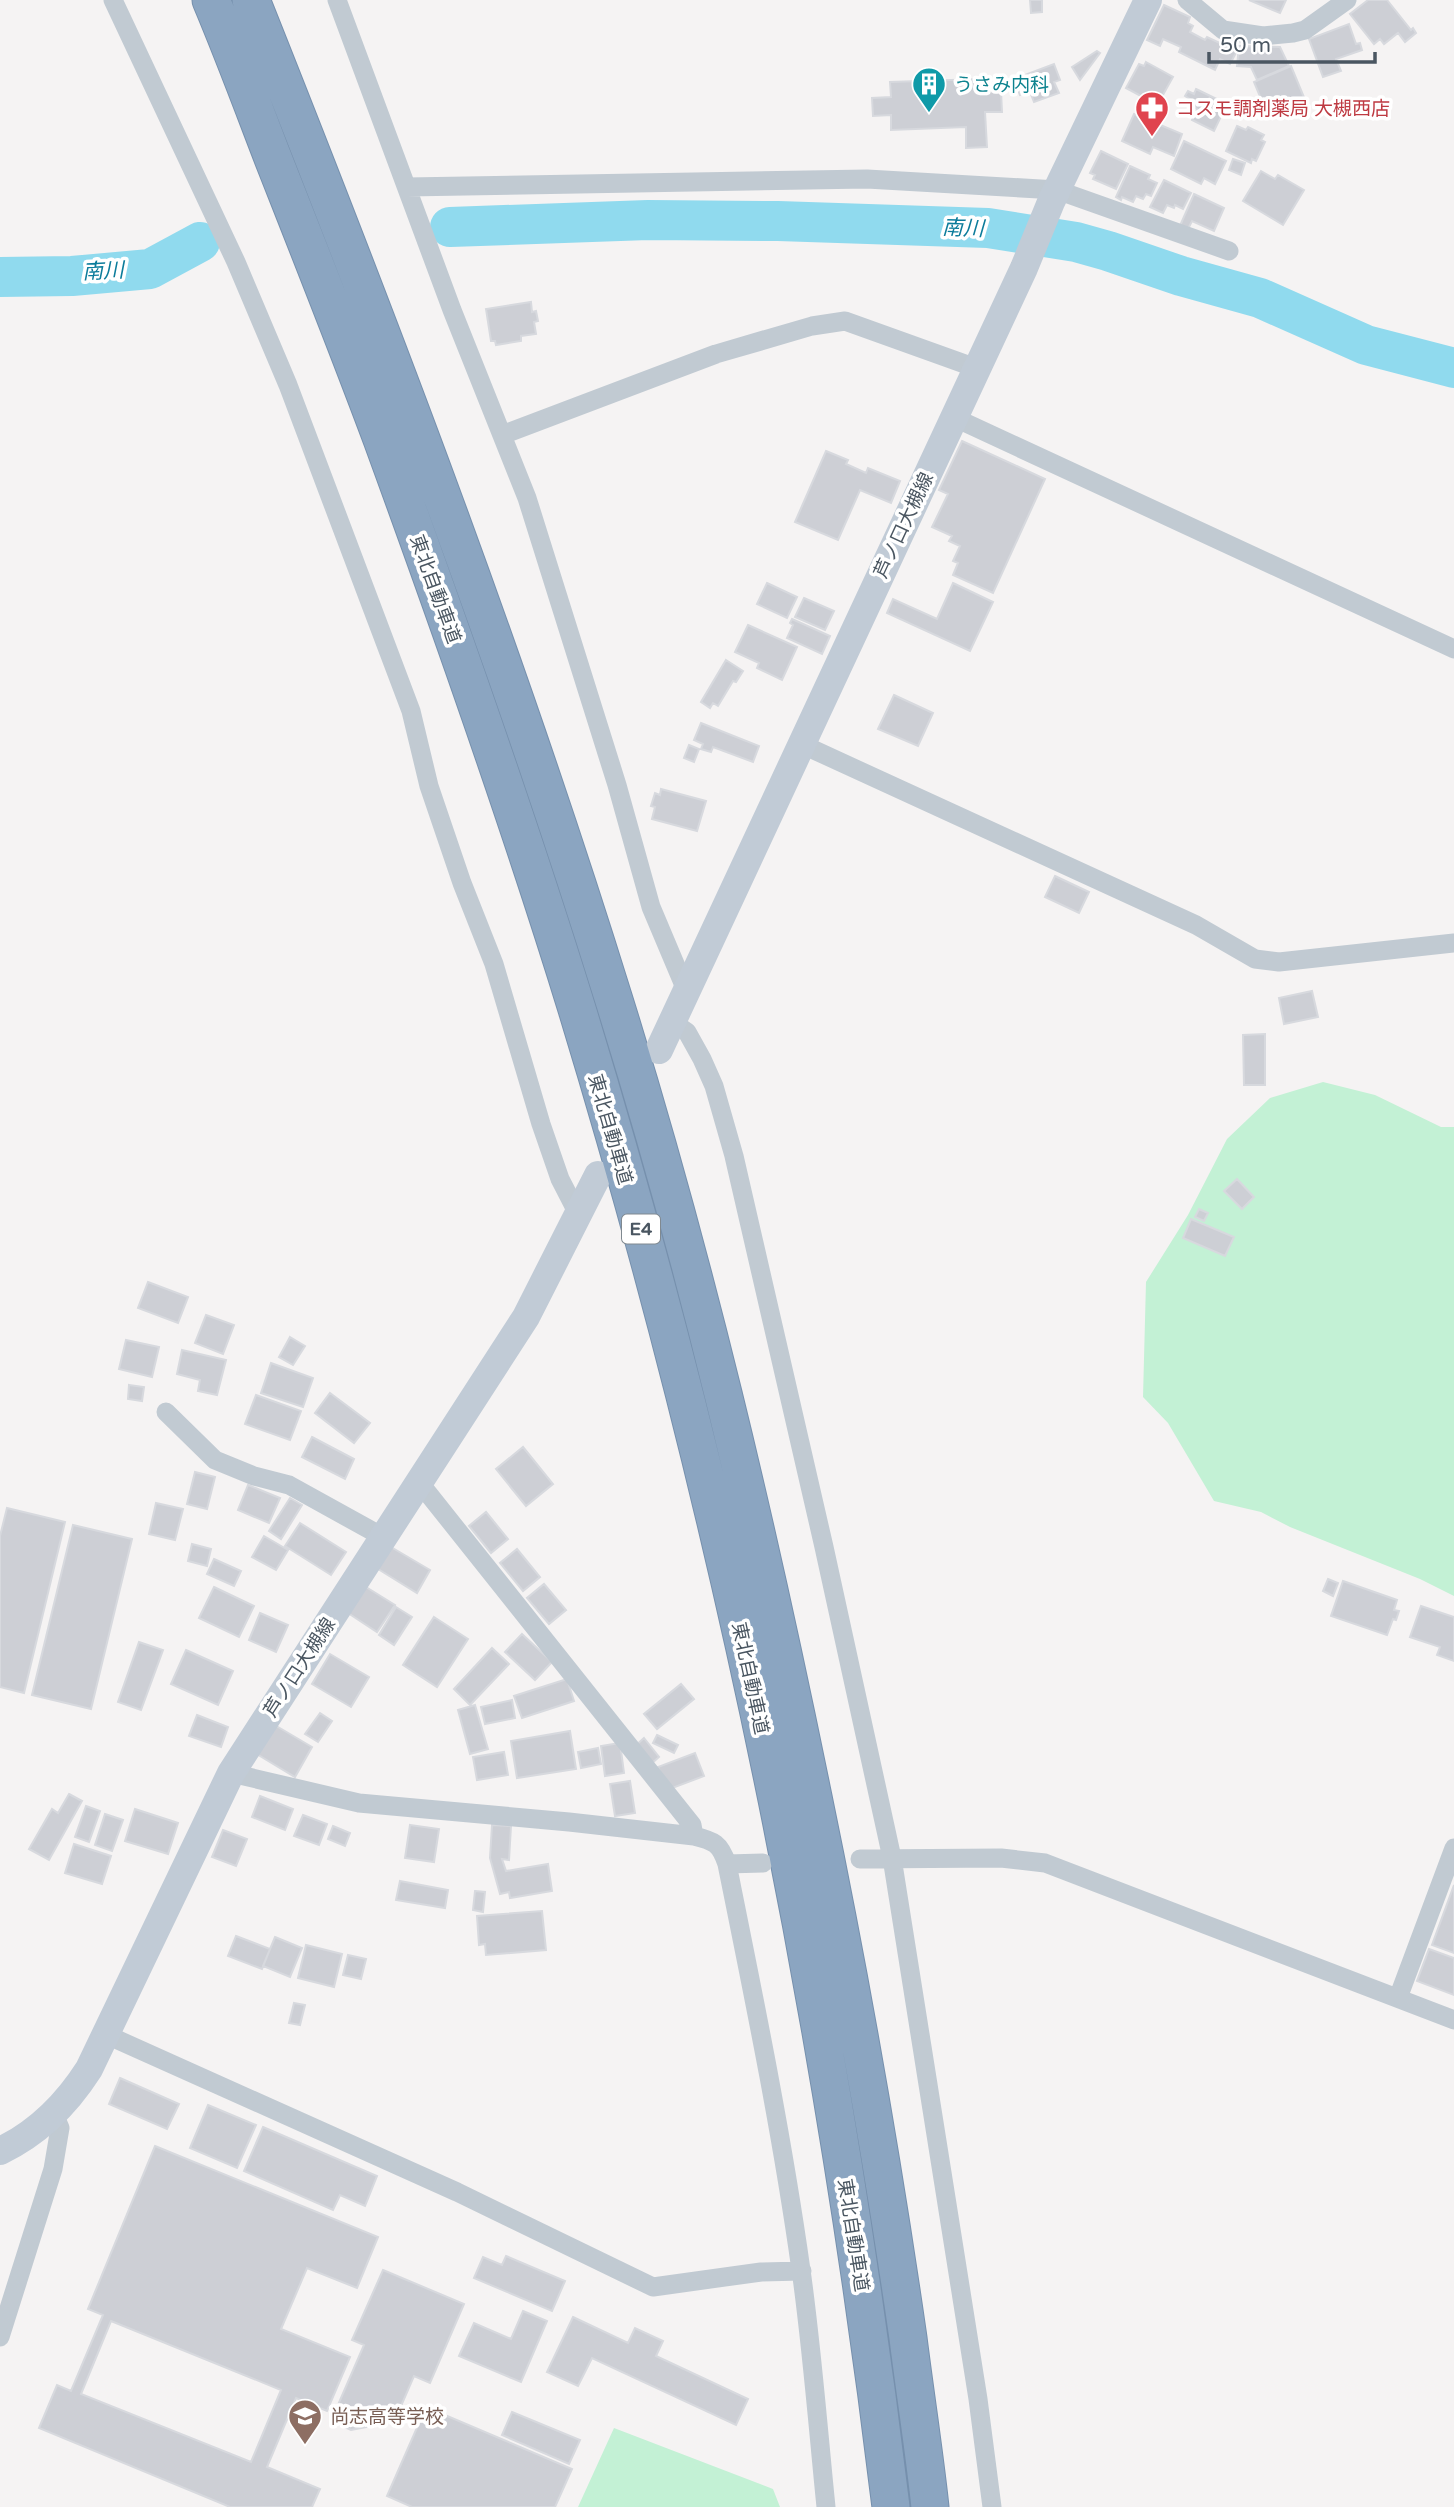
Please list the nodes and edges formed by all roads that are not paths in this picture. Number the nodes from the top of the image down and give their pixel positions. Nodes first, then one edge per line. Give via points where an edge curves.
1 (113, 0) edge
2 (211, 0) edge
3 (251, 0) edge
4 (337, 0) edge
5 (1148, 0) edge
6 (1187, 0) edge
7 (1347, 0) edge
8 (407, 187) junction
9 (1054, 196) junction
10 (1229, 251) dead end
11 (976, 368) junction
12 (953, 417) junction
13 (502, 435) junction
14 (1454, 649) edge
15 (801, 744) junction
16 (1454, 943) edge
17 (686, 990) junction
18 (671, 1021) junction
19 (659, 1050) dead end
20 (598, 1175) dead end
21 (578, 1214) junction
22 (166, 1412) dead end
23 (419, 1482) junction
24 (383, 1537) junction
25 (231, 1773) junction
26 (694, 1836) junction
27 (1454, 1848) edge
28 (892, 1857) junction
29 (860, 1859) dead end
30 (763, 1863) dead end
31 (727, 1864) junction
32 (1398, 1998) junction
33 (1454, 2020) edge
34 (107, 2035) junction
35 (54, 2114) junction
36 (0, 2151) edge
37 (802, 2272) junction
38 (0, 2337) edge
39 (826, 2507) edge
40 (891, 2507) edge
41 (930, 2507) edge
42 (992, 2507) edge

1 - 21 street via 236,262 288,385 411,711 429,786 494,964 560,1179
2 - 40 highway, 東北自動車道 / E4 via 431,572 577,1010 644,1242 746,1650 794,1881 851,2212
3 - 41 highway, 東北自動車道 / E4 via 385,339 477,590 614,1000 681,1234 783,1646 830,1877 889,2205
4 - 8 street
5 - 9 main road, 芦ノ口大槻線
6 - 7 street via 1223,30 1263,36 1305,30
8 - 9 street via 867,179
8 - 13 street
9 - 10 street
9 - 11 main road, 芦ノ口大槻線
11 - 12 main road, 芦ノ口大槻線
11 - 13 street via 845,321 716,354
12 - 14 street
12 - 15 main road, 芦ノ口大槻線
13 - 17 street via 527,498 651,907
15 - 16 street via 1196,925 1255,959 1279,962
15 - 17 main road, 芦ノ口大槻線
17 - 18 main road, 芦ノ口大槻線
18 - 19 main road, 芦ノ口大槻線
18 - 28 street via 687,1032 702,1059 734,1156
20 - 21 main road, 芦ノ口大槻線
21 - 23 main road, 芦ノ口大槻線 via 526,1317
22 - 24 street via 215,1460 289,1485
23 - 24 main road, 芦ノ口大槻線
23 - 26 street via 692,1825
24 - 25 main road, 芦ノ口大槻線
25 - 26 street via 359,1803
25 - 34 main road, 芦ノ口大槻線
26 - 31 street via 711,1840 722,1850
27 - 32 street
28 - 29 street
28 - 32 street via 1045,1863
28 - 42 street
30 - 31 street
31 - 37 street
32 - 33 street
34 - 35 main road, 芦ノ口大槻線 via 77,2088
34 - 37 street via 457,2192 653,2287 761,2272
35 - 36 main road, 芦ノ口大槻線
35 - 38 street via 60,2128 53,2169
37 - 39 street

